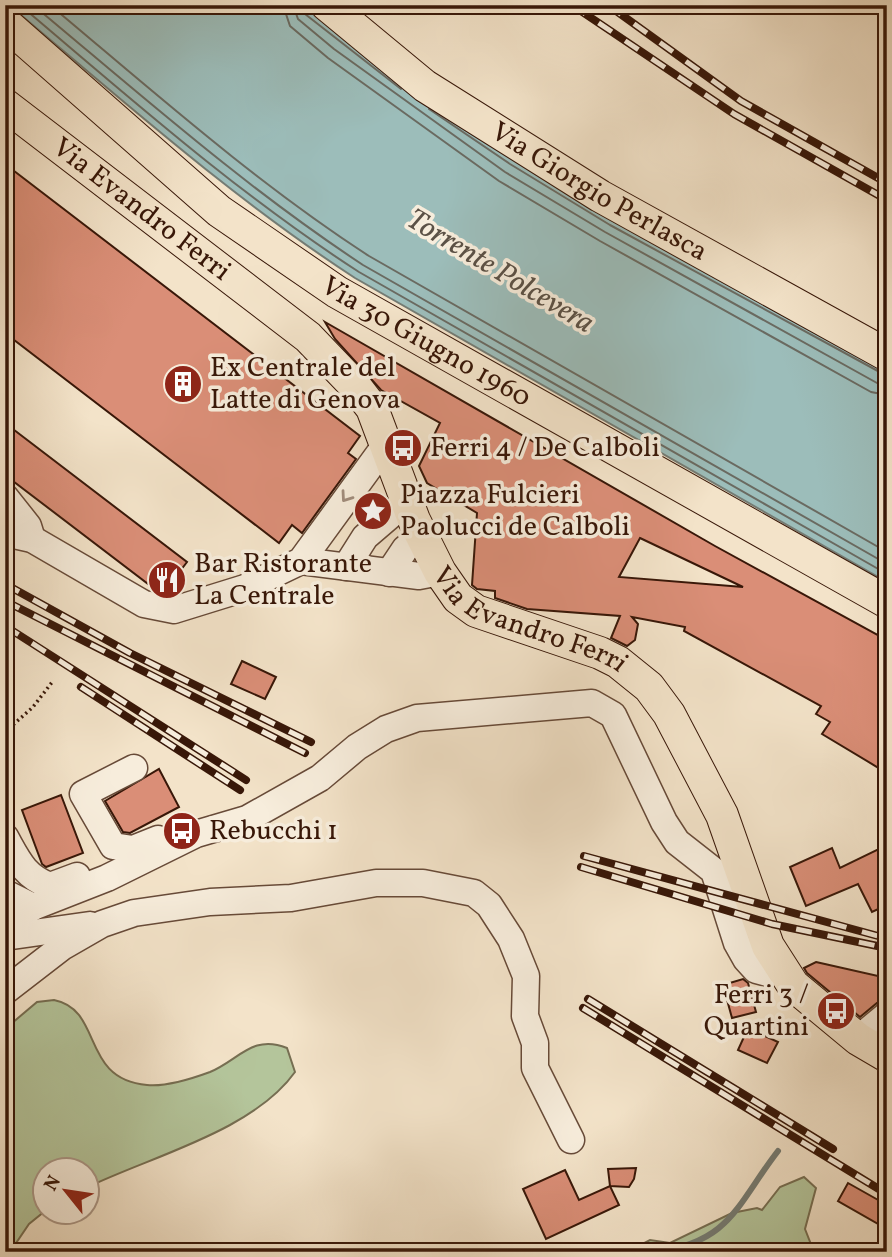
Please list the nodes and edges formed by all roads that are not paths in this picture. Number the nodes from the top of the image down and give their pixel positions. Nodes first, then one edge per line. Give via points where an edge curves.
1 (327, 5) edge
2 (5, 23) edge
3 (5, 105) edge
4 (887, 355) edge
5 (387, 443) junction
6 (5, 497) edge
7 (407, 501) junction
8 (5, 533) edge
9 (422, 535) junction
10 (32, 539) junction
11 (301, 561) junction
12 (346, 567) junction
13 (440, 572) junction
14 (389, 573) junction
15 (887, 602) edge
16 (134, 768) dead end
17 (197, 834) junction
18 (5, 837) edge
19 (107, 878) junction
20 (5, 892) edge
21 (33, 907) junction
22 (102, 923) junction
23 (5, 925) edge
24 (5, 937) edge
25 (781, 966) junction
26 (5, 991) edge
27 (887, 1015) edge
28 (858, 1039) junction
29 (887, 1056) edge
30 (571, 1140) dead end

1 - 4 main road, Via Giorgio Perlasca via 425,86 600,196
2 - 15 main road, Via 30 Giugno 1960 via 219,211 337,292
3 - 5 main road, Via Evandro Ferri via 308,337 372,408
5 - 7 main road, Via Evandro Ferri
5 -> 11 street
6 - 10 street via 28,526
7 - 9 main road, Via Evandro Ferri
7 - 12 street via 365,537
8 - 10 street
9 - 13 main road, Via Evandro Ferri
9 - 14 street
10 - 11 street via 144,604 174,610 245,588
11 - 12 street
12 - 14 street
13 - 14 street via 419,576
13 - 25 main road, Via Evandro Ferri via 458,598 476,611 600,653 649,687 669,714 722,815 768,946
16 - 17 street via 83,794 113,846 133,849 192,828
17 - 19 street
17 - 25 street via 247,819 320,778 386,729 417,718 592,703 613,715 677,842 714,871 737,943 751,966 768,973
18 - 19 street via 20,867 37,881 50,886 99,867
19 - 21 street
20 - 21 street
21 - 23 street
22 - 24 street
22 - 26 street
22 - 30 street via 167,907 291,898 376,883 423,883 474,893 489,905 511,939 526,976 526,1016 535,1044 535,1068
25 - 28 main road, Via Evandro Ferri via 793,985
27 - 28 street
28 - 29 main road, Via Evandro Ferri

